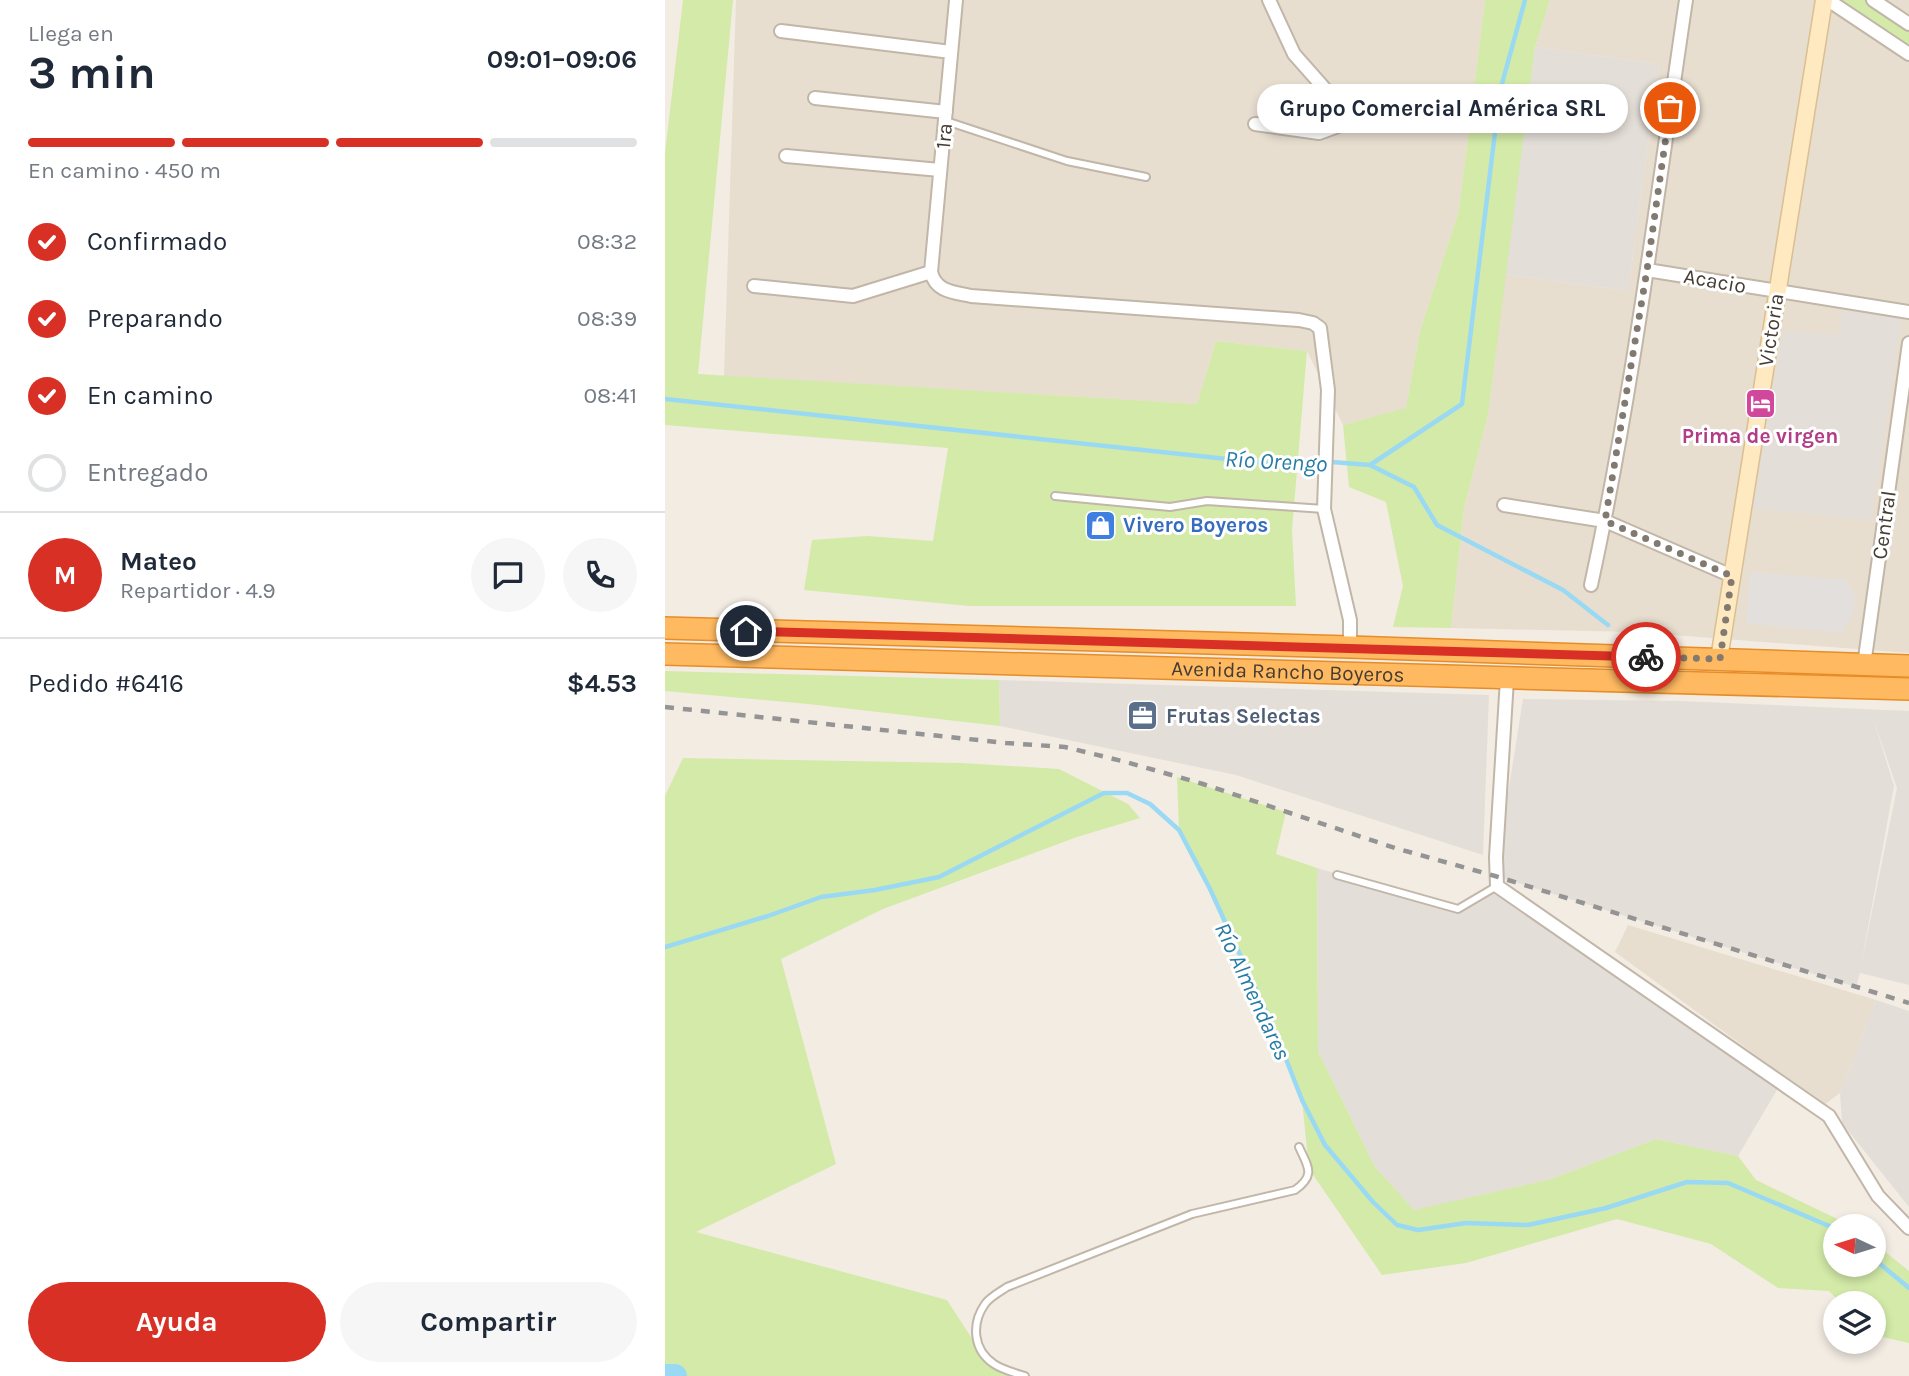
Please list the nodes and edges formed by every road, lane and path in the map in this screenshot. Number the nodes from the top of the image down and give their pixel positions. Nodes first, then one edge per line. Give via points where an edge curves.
1 (956, 0) edge
2 (1269, 0) edge
3 (1686, 0) edge
4 (1826, 0) edge
5 (1873, 0) edge
6 (1909, 24) edge
7 (781, 31) dead end
8 (951, 52) junction
9 (1909, 54) edge
10 (815, 98) dead end
11 (945, 116) junction
12 (1255, 124) dead end
13 (786, 156) dead end
14 (940, 170) junction
15 (1146, 177) dead end
16 (1647, 270) junction
17 (931, 272) junction
18 (754, 286) dead end
19 (1777, 292) junction
20 (1909, 312) edge
21 (1909, 344) edge
22 (1055, 496) dead end
23 (1504, 505) dead end
24 (1324, 509) junction
25 (1605, 521) junction
26 (1732, 576) junction
27 (1591, 585) dead end
28 (665, 628) edge
29 (1350, 647) junction
30 (665, 654) edge
31 (1720, 659) junction
32 (1864, 665) junction
33 (1909, 666) edge
34 (1507, 679) junction
35 (1909, 689) edge
36 (1337, 875) dead end
37 (1497, 886) junction
38 (1299, 1147) dead end
39 (1909, 1228) edge
40 (1025, 1376) edge

1 - 8 street, 1ra
2 - 12 street via 1294,54 1340,106 1343,117 1338,125 1319,133
3 - 16 street
4 - 9 street
4 - 19 street, Victoria
5 - 6 street
7 - 8 street
8 - 11 street, 1ra
10 - 11 street
11 - 14 street, 1ra
11 - 15 lane via 1066,162
13 - 14 street
14 - 17 street, 1ra
16 - 19 street, Acacio
16 - 25 street
17 - 18 street via 853,296
17 - 24 street via 941,289 971,296 1313,323 1320,328 1323,341 1328,390
19 - 20 street, Acacio
19 - 26 street, Victoria
21 - 32 street, Central
22 - 24 lane via 1170,507 1207,500
23 - 25 street
24 - 29 street via 1350,620
25 - 26 street
25 - 27 street
26 - 31 street, Victoria
28 - 29 highway, Avenida Rancho Boyeros
29 - 31 highway, Avenida Rancho Boyeros
30 - 34 highway, Avenida Rancho Boyeros
31 - 32 highway, Avenida Rancho Boyeros
32 - 33 highway, Avenida Rancho Boyeros
34 - 35 highway, Avenida Rancho Boyeros
34 - 37 street
36 - 37 lane via 1458,909
37 - 39 street via 1829,1116 1878,1196
38 - 40 lane via 1309,1169 1306,1182 1295,1190 1192,1214 1007,1287 986,1303 977,1322 976,1340 982,1354 995,1365

